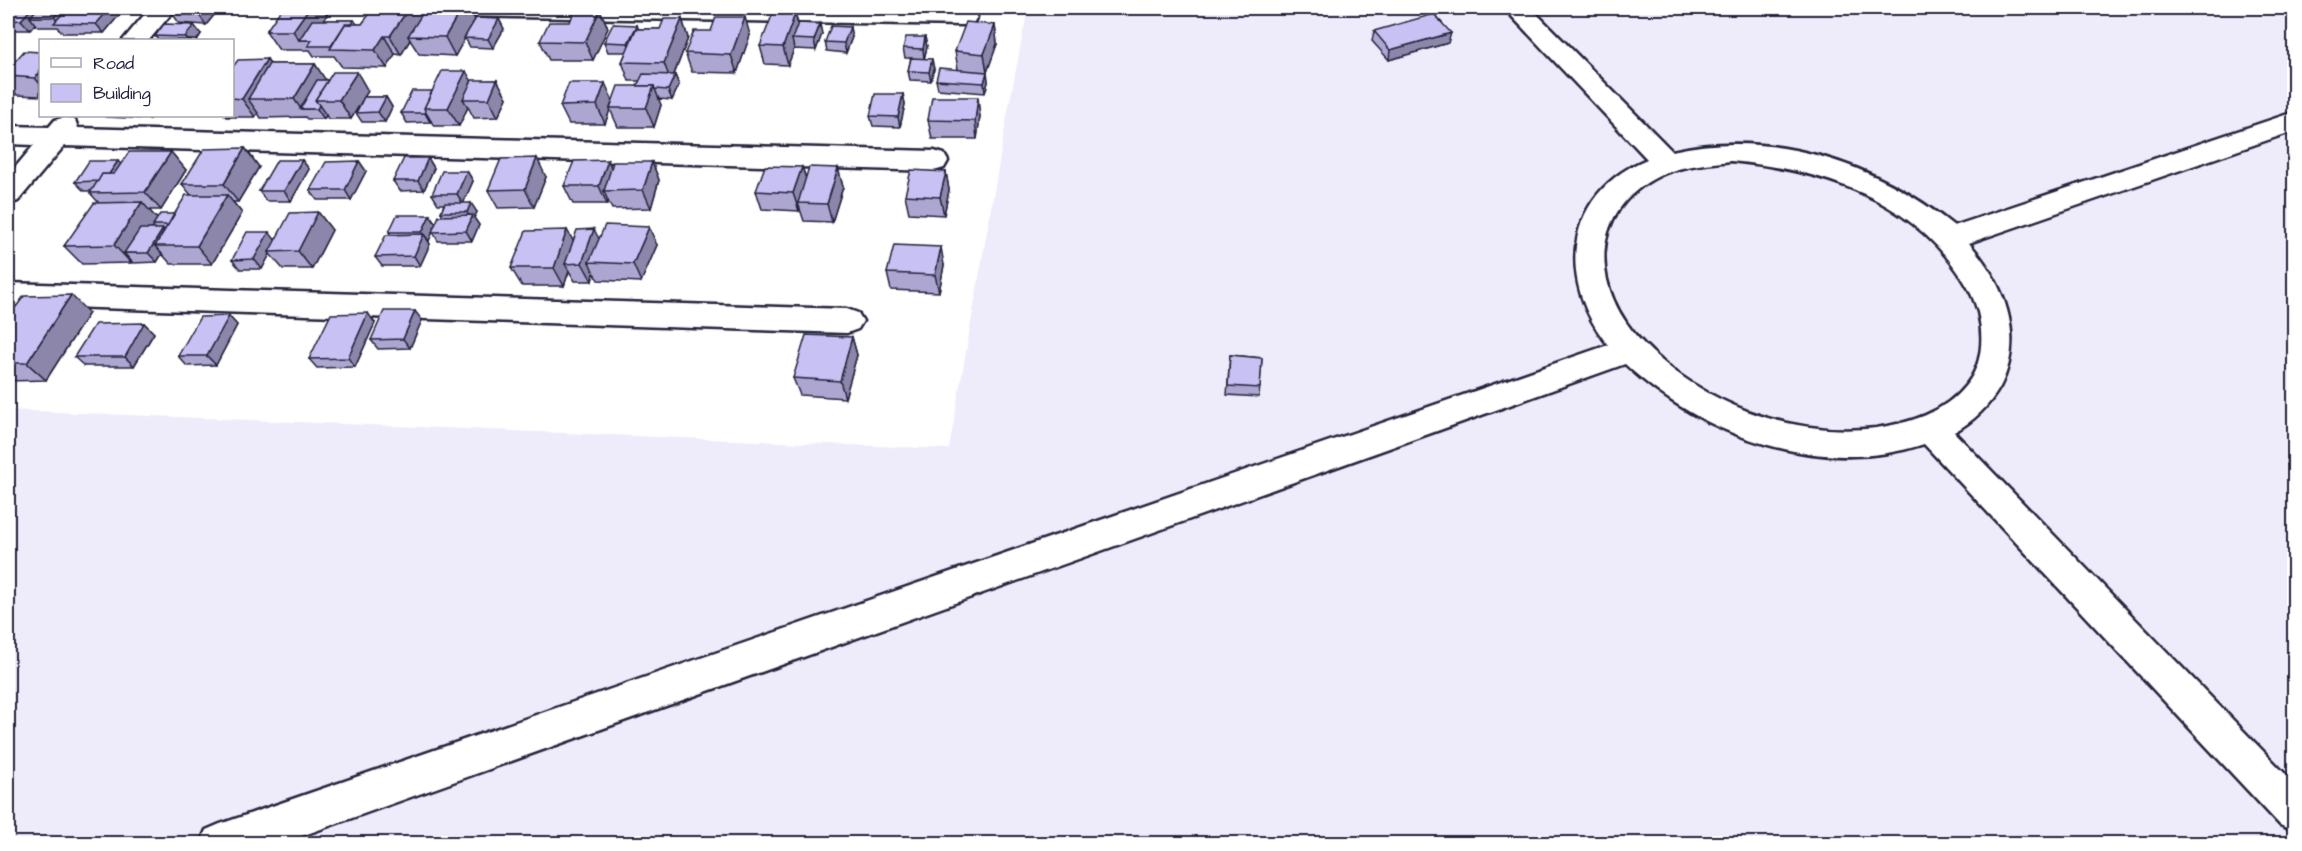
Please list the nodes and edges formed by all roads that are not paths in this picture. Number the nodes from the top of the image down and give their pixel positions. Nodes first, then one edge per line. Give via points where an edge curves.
1 (163, 8) edge
2 (460, 8) edge
3 (1517, 8) edge
4 (964, 17) dead end
5 (136, 39) edge
6 (72, 117) edge
7 (2295, 121) edge
8 (8, 135) edge
9 (56, 137) junction
10 (934, 161) dead end
11 (1666, 162) junction
12 (8, 194) edge
13 (1948, 239) junction
14 (8, 294) edge
15 (847, 321) dead end
16 (1630, 350) junction
17 (1930, 428) junction
18 (2295, 811) edge
19 (220, 843) edge

1 - 5 street
2 - 4 street
3 - 11 street
6 - 9 street
7 - 13 street
8 - 9 street
9 - 10 street
9 - 12 street
11 - 13 street via 1731,152 1802,160 1874,186 1906,205
11 - 16 street via 1642,172 1604,204 1587,247 1588,273 1596,298 1610,325
13 - 17 street via 1980,279 1992,307 1996,360 1986,383 1969,404 1946,422
14 - 15 street
16 - 17 street via 1656,375 1688,397 1763,430 1844,444 1881,442
16 - 19 street
17 - 18 street

